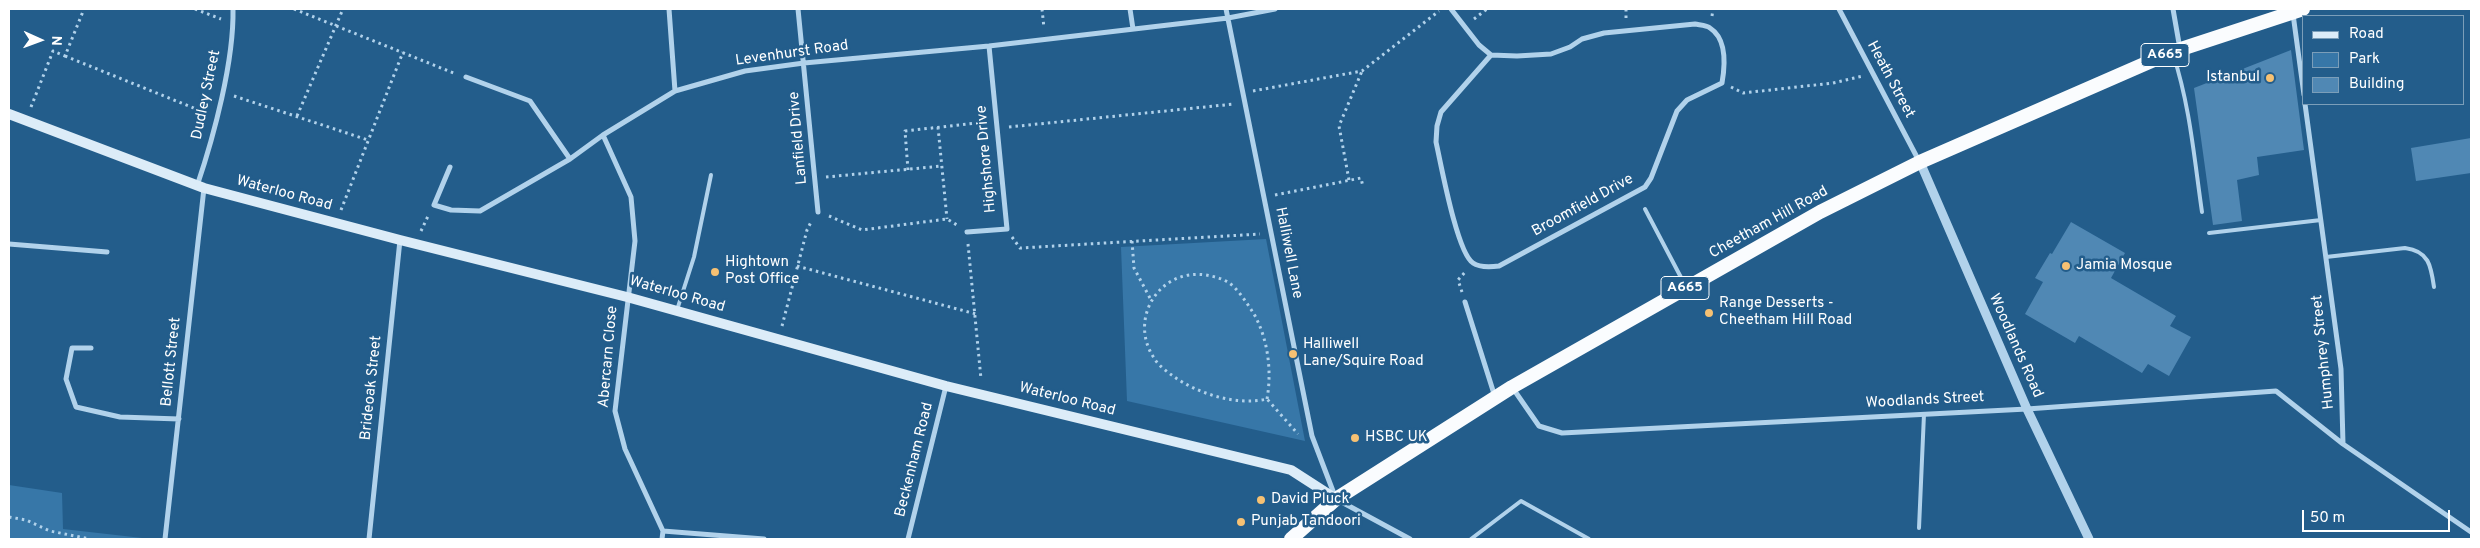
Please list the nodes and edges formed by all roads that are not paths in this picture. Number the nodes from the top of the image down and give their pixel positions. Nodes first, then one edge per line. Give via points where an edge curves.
1 (233, 9) edge
2 (670, 9) edge
3 (798, 9) edge
4 (1130, 9) edge
5 (1226, 9) edge
6 (1275, 9) edge
7 (1451, 9) edge
8 (1839, 9) edge
9 (2173, 9) edge
10 (2296, 10) edge
11 (1228, 18) junction
12 (1133, 30) junction
13 (989, 46) junction
14 (2176, 50) junction
15 (1491, 55) junction
16 (804, 62) junction
17 (2302, 73) edge
18 (466, 77) road end
19 (675, 91) junction
20 (2305, 105) edge
21 (9, 114) edge
22 (603, 135) junction
23 (570, 159) junction
24 (1920, 162) junction
25 (450, 167) dead end
26 (710, 175) dead end
27 (201, 187) junction
28 (1645, 210) dead end
29 (818, 212) road end
30 (2202, 212) dead end
31 (2321, 220) junction
32 (967, 232) road end
33 (2209, 233) dead end
34 (400, 240) junction
35 (9, 244) edge
36 (107, 252) dead end
37 (2326, 257) junction
38 (2434, 287) dead end
39 (1686, 288) junction
40 (627, 297) junction
41 (1465, 302) road end
42 (677, 310) junction
43 (90, 348) dead end
44 (946, 386) junction
45 (1512, 387) junction
46 (1495, 398) junction
47 (2027, 409) junction
48 (1924, 414) junction
49 (179, 419) junction
50 (2343, 444) junction
51 (1336, 499) junction
52 (1919, 528) dead end
53 (663, 531) junction
54 (2471, 532) edge
55 (166, 539) edge
56 (369, 539) edge
57 (662, 539) edge
58 (764, 539) edge
59 (908, 539) edge
60 (1291, 539) edge
61 (1410, 539) edge
62 (1471, 539) edge
63 (1590, 539) edge
64 (2089, 539) edge

1 - 27 street, Dudley Street via 228,68
2 - 19 street
3 - 16 street, Lanfield Drive
4 - 12 street
5 - 11 street, Halliwell Lane
6 - 11 street, Levenhurst Road
7 - 15 street
8 - 24 street, Heath Street
9 - 14 street
10 - 14 highway, Cheetham Hill Road / A665
10 - 17 street
11 - 12 street, Levenhurst Road
11 - 51 street, Halliwell Lane via 1312,436
12 - 13 street, Levenhurst Road
13 - 16 street, Levenhurst Road
13 - 32 street, Highshore Drive via 1007,229
14 - 24 highway, Cheetham Hill Road / A665
14 - 30 lane via 2189,111
15 - 15 street, Broomfield Drive via 1441,112 1436,126 1436,142 1458,238 1473,263 1487,267 1500,266 1637,193 1651,178 1677,111 1687,100 1722,83 1725,69 1722,46 1715,32 1709,26 1695,24 1604,33 1582,39 1551,54
16 - 19 street, Levenhurst Road via 745,71
16 - 29 street, Lanfield Drive
18 - 23 street via 530,101
19 - 22 street, Levenhurst Road
20 - 31 street, Humphrey Street
21 - 27 main road, Waterloo Road
22 - 23 street, Levenhurst Road
22 - 40 street, Abercarn Close via 631,197 635,250
23 - 25 street, Levenhurst Road via 480,211 451,210 434,205
24 - 39 highway, Cheetham Hill Road / A665 via 1820,212
24 - 47 street, Woodlands Road
26 - 42 lane via 694,256
27 - 34 main road, Waterloo Road
27 - 49 street, Bellott Street
28 - 39 lane
31 - 33 lane
31 - 37 street, Humphrey Street
34 - 40 main road, Waterloo Road
34 - 56 street, Brideoak Street
35 - 36 street
37 - 38 lane via 2405,248 2414,250 2427,258
37 - 50 street, Humphrey Street via 2341,369
39 - 45 highway, Cheetham Hill Road / A665
40 - 42 main road, Waterloo Road
40 - 53 street, Abercarn Close via 615,411 625,449
41 - 46 street
42 - 44 main road, Waterloo Road
43 - 49 street via 72,348 66,379 76,407 120,417
44 - 51 main road, Waterloo Road via 1291,470
44 - 59 street, Beckenham Road
45 - 46 highway, Cheetham Hill Road / A665
45 - 48 street, Woodlands Street via 1539,426 1562,433
46 - 51 highway, Cheetham Hill Road / A665
47 - 48 street, Woodlands Street
47 - 50 street, Woodlands Street via 2276,391
47 - 64 street, Woodlands Road
48 - 52 lane
49 - 55 street, Bellott Street
50 - 54 street
51 - 60 highway, Cheetham Hill Road / A665
51 - 61 street
53 - 57 street
53 - 58 street
62 - 63 lane via 1520,501

